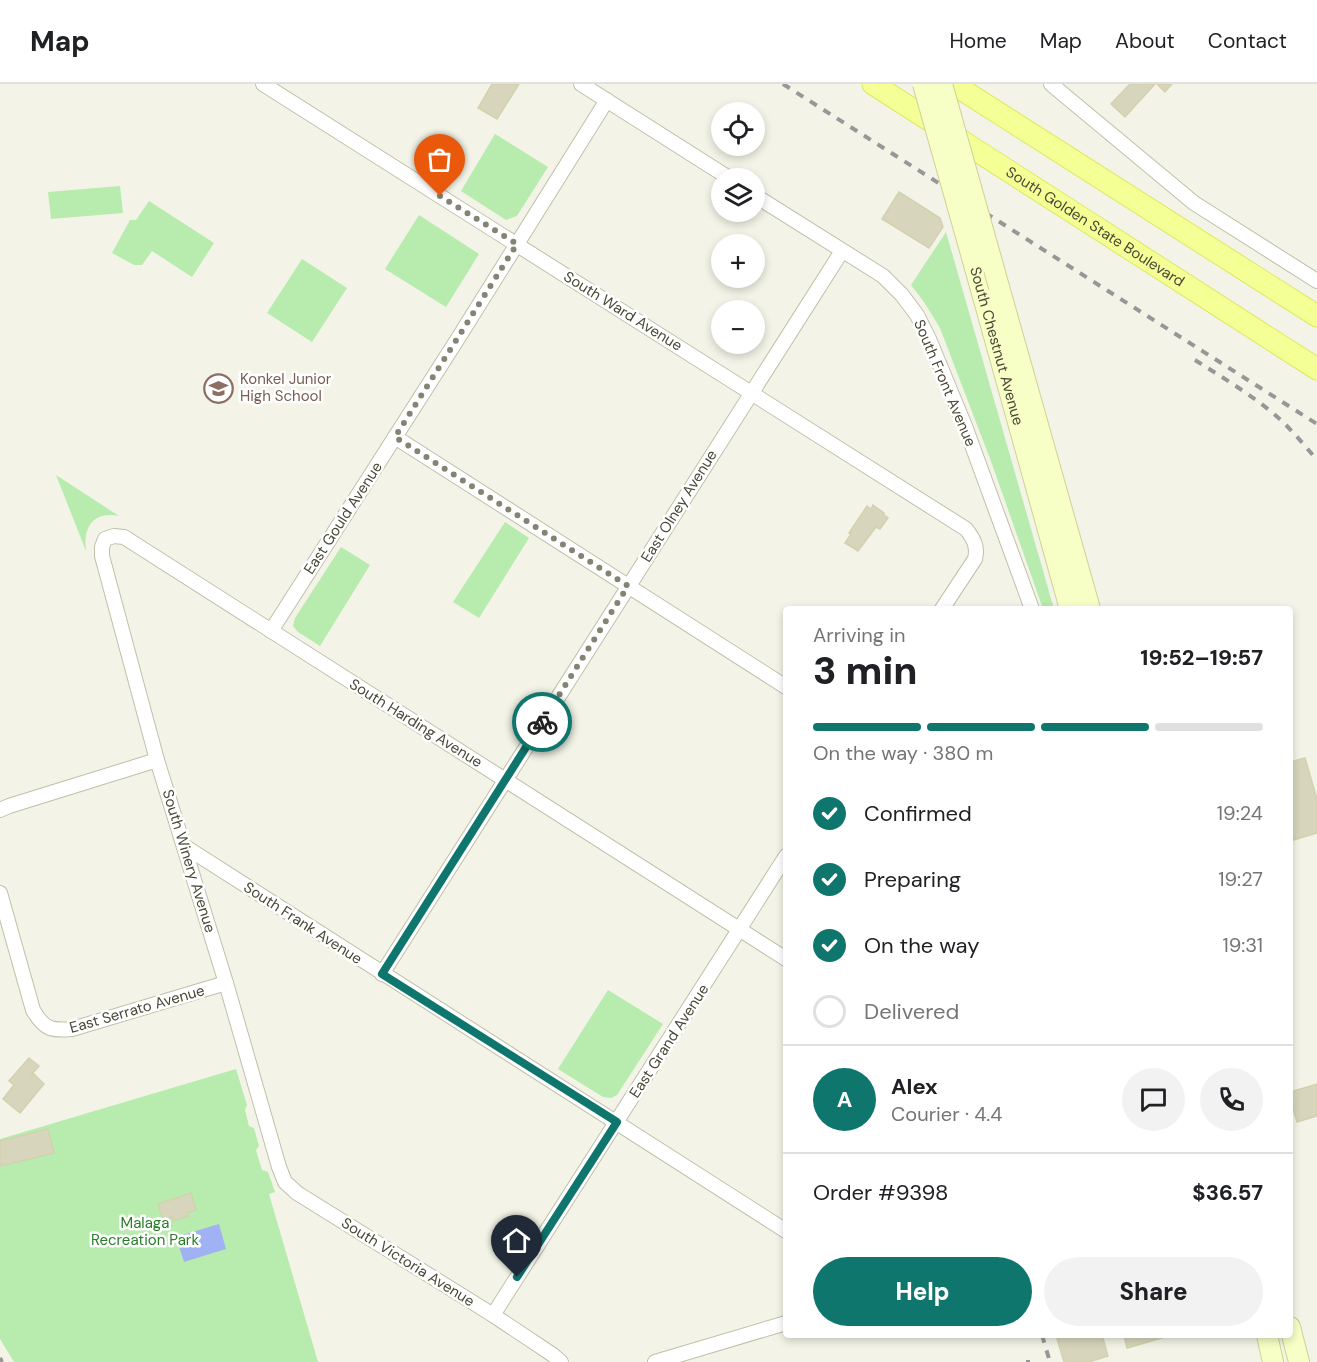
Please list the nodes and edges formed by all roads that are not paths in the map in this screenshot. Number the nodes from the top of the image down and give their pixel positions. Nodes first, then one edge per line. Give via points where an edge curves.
1 (263, 84) edge
2 (581, 84) edge
3 (873, 84) edge
4 (922, 84) edge
5 (942, 84) edge
6 (952, 84) edge
7 (1051, 84) edge
8 (607, 100) junction
9 (713, 168) edge
10 (765, 202) edge
11 (517, 244) junction
12 (842, 250) junction
13 (1317, 280) edge
14 (1317, 316) edge
15 (1317, 369) edge
16 (750, 393) junction
17 (395, 437) junction
18 (105, 538) joint
19 (628, 586) junction
20 (944, 606) edge
21 (1031, 606) edge
22 (1069, 606) edge
23 (1089, 606) edge
24 (271, 631) junction
25 (783, 685) edge
26 (158, 760) junction
27 (505, 780) junction
28 (0, 810) edge
29 (184, 846) junction
30 (783, 861) edge
31 (0, 893) edge
32 (740, 930) junction
33 (783, 957) edge
34 (382, 974) junction
35 (226, 983) junction
36 (617, 1122) junction
37 (285, 1182) joint
38 (783, 1229) edge
39 (493, 1316) junction
40 (783, 1324) edge
41 (1268, 1338) edge
42 (1293, 1338) edge
43 (561, 1362) edge
44 (655, 1362) edge
45 (1273, 1362) edge
46 (1299, 1362) edge

1 - 11 street, South Ward Avenue
2 - 8 street
3 - 15 main road, South Golden State Boulevard
4 - 22 main road, South Chestnut Avenue, bridge
5 - 23 main road, South Chestnut Avenue, bridge
6 - 14 main road
7 - 13 street via 1194,203
8 - 9 street
8 - 11 street, East Gould Avenue
10 - 12 street, South Front Avenue
11 - 16 street, South Ward Avenue
11 - 17 street, East Gould Avenue
12 - 16 street, East Olney Avenue
12 - 21 street, South Front Avenue via 883,276 917,315 965,426
16 - 19 street, East Olney Avenue
16 - 20 street, South Ward Avenue via 966,529 976,545 975,559
17 - 19 street
17 - 24 street, East Gould Avenue
18 - 24 street, South Harding Avenue via 124,537
18 - 26 street, South Winery Avenue via 102,556
19 - 25 street
19 - 27 street, East Olney Avenue
24 - 27 street, South Harding Avenue
26 - 28 street
26 - 29 street, South Winery Avenue
27 - 32 street, South Harding Avenue
27 - 34 street, East Olney Avenue
29 - 34 street, South Frank Avenue
29 - 35 street, South Winery Avenue
30 - 32 street, East Grand Avenue
31 - 35 street, East Serrato Avenue via 33,1010 47,1027 72,1029
32 - 33 street, South Harding Avenue
32 - 36 street, East Grand Avenue
34 - 36 street, South Frank Avenue
35 - 37 street, South Winery Avenue
36 - 38 street, South Frank Avenue
36 - 39 street, East Grand Avenue
37 - 39 street, South Victoria Avenue
39 - 43 street, South Victoria Avenue
40 - 44 street
41 - 45 main road
42 - 46 main road

